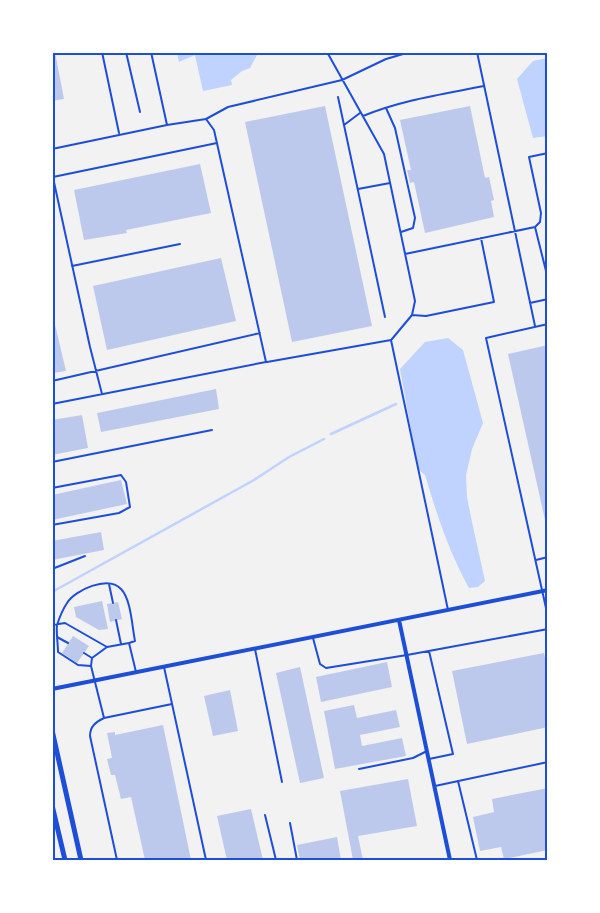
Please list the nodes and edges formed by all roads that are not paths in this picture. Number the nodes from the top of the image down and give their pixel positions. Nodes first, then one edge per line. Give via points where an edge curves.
1 (102, 52) edge
2 (126, 52) edge
3 (151, 52) edge
4 (327, 52) edge
5 (410, 52) edge
6 (477, 52) edge
7 (342, 80) junction
8 (484, 86) junction
9 (338, 97) dead end
10 (386, 108) junction
11 (140, 112) dead end
12 (361, 112) junction
13 (363, 116) junction
14 (206, 119) junction
15 (167, 125) junction
16 (344, 125) junction
17 (119, 134) junction
18 (217, 143) junction
19 (52, 149) edge
20 (548, 153) edge
21 (52, 173) edge
22 (53, 177) edge
23 (390, 183) junction
24 (358, 189) junction
25 (535, 226) junction
26 (515, 231) junction
27 (400, 232) junction
28 (481, 238) junction
29 (180, 244) dead end
30 (405, 254) junction
31 (72, 266) junction
32 (548, 279) edge
33 (548, 299) edge
34 (530, 303) junction
35 (412, 315) junction
36 (385, 317) dead end
37 (548, 324) edge
38 (535, 327) junction
39 (260, 333) junction
40 (391, 340) junction
41 (266, 362) junction
42 (96, 371) junction
43 (52, 381) edge
44 (102, 394) junction
45 (52, 404) edge
46 (212, 430) dead end
47 (52, 462) edge
48 (52, 488) edge
49 (52, 525) edge
50 (85, 556) dead end
51 (548, 557) edge
52 (536, 560) junction
53 (52, 569) edge
54 (109, 584) junction
55 (545, 590) edge
56 (113, 603) dead end
57 (448, 610) junction
58 (548, 617) edge
59 (116, 620) dead end
60 (399, 620) junction
61 (57, 624) junction
62 (52, 626) edge
63 (548, 629) edge
64 (58, 637) junction
65 (312, 638) junction
66 (68, 643) dead end
67 (129, 643) junction
68 (122, 644) junction
69 (107, 647) junction
70 (255, 649) junction
71 (429, 651) junction
72 (84, 653) dead end
73 (407, 655) junction
74 (92, 658) junction
75 (91, 666) junction
76 (164, 667) junction
77 (136, 673) junction
78 (95, 681) junction
79 (52, 690) edge
80 (172, 704) junction
81 (104, 718) junction
82 (52, 730) edge
83 (427, 751) junction
84 (429, 759) junction
85 (548, 762) edge
86 (359, 769) dead end
87 (458, 781) junction
88 (282, 782) dead end
89 (434, 786) junction
90 (52, 805) edge
91 (265, 815) dead end
92 (290, 823) dead end
93 (54, 824) edge
94 (64, 860) edge
95 (80, 860) edge
96 (117, 860) edge
97 (206, 860) edge
98 (276, 860) edge
99 (297, 860) edge
100 (450, 860) edge
101 (477, 860) edge

1 - 17 lane
2 - 11 lane
3 - 15 lane
4 - 7 lane
5 - 7 lane via 386,59
6 - 8 lane
7 - 12 lane
7 - 14 lane via 228,107
8 - 10 lane
8 - 26 lane
9 - 16 lane
10 - 13 lane
10 - 27 lane via 395,128 415,218 412,228
12 - 13 lane
12 - 16 lane
13 - 23 lane via 384,154
14 - 15 lane
14 - 18 lane via 214,130
15 - 17 lane
16 - 24 lane
17 - 19 lane
18 - 22 lane
18 - 39 lane
20 - 25 lane via 529,157 541,213 540,222
21 - 22 lane
22 - 31 lane
23 - 24 lane
23 - 27 lane
24 - 36 lane
25 - 26 lane
25 - 32 lane
26 - 28 lane
26 - 34 lane
27 - 30 lane
28 - 30 lane
28 - 35 lane via 494,302 426,316
29 - 31 lane
30 - 35 lane via 415,301
31 - 42 lane
33 - 34 lane
34 - 38 lane
35 - 40 lane
37 - 38 lane
38 - 52 lane via 486,338
39 - 41 lane
39 - 42 lane
40 - 41 lane
40 - 57 lane
41 - 44 lane
42 - 43 lane
42 - 44 lane
44 - 45 lane
46 - 47 lane
48 - 49 lane via 121,474 126,482 130,507 119,513
50 - 53 lane
51 - 52 lane
52 - 55 lane
54 - 56 lane
54 - 61 lane via 100,583 80,590 67,603
54 - 67 lane via 120,587 126,596 135,640
55 - 57 street
55 - 58 lane
57 - 60 street
59 - 68 lane
60 - 65 street
60 - 73 street
61 - 62 lane
61 - 64 lane
61 - 69 lane via 65,623
63 - 71 lane
64 - 66 lane
64 - 75 lane via 58,652 78,665
65 - 70 street
65 - 73 lane via 320,664 326,668
67 - 68 lane
67 - 77 lane
68 - 69 lane
69 - 74 lane
70 - 76 street
70 - 88 lane
71 - 73 lane
71 - 84 lane via 453,754
72 - 74 lane
73 - 83 street
74 - 75 lane
75 - 78 lane
76 - 77 street
76 - 80 lane
77 - 78 street
78 - 79 street
78 - 81 lane
80 - 81 lane
80 - 97 lane
81 - 96 lane via 92,726 90,736
82 - 95 main road
83 - 84 street
83 - 86 lane via 413,758
84 - 89 street
85 - 87 lane
87 - 89 lane
87 - 101 lane
89 - 100 street
90 - 93 main road
91 - 98 lane
92 - 99 lane
93 - 94 main road

